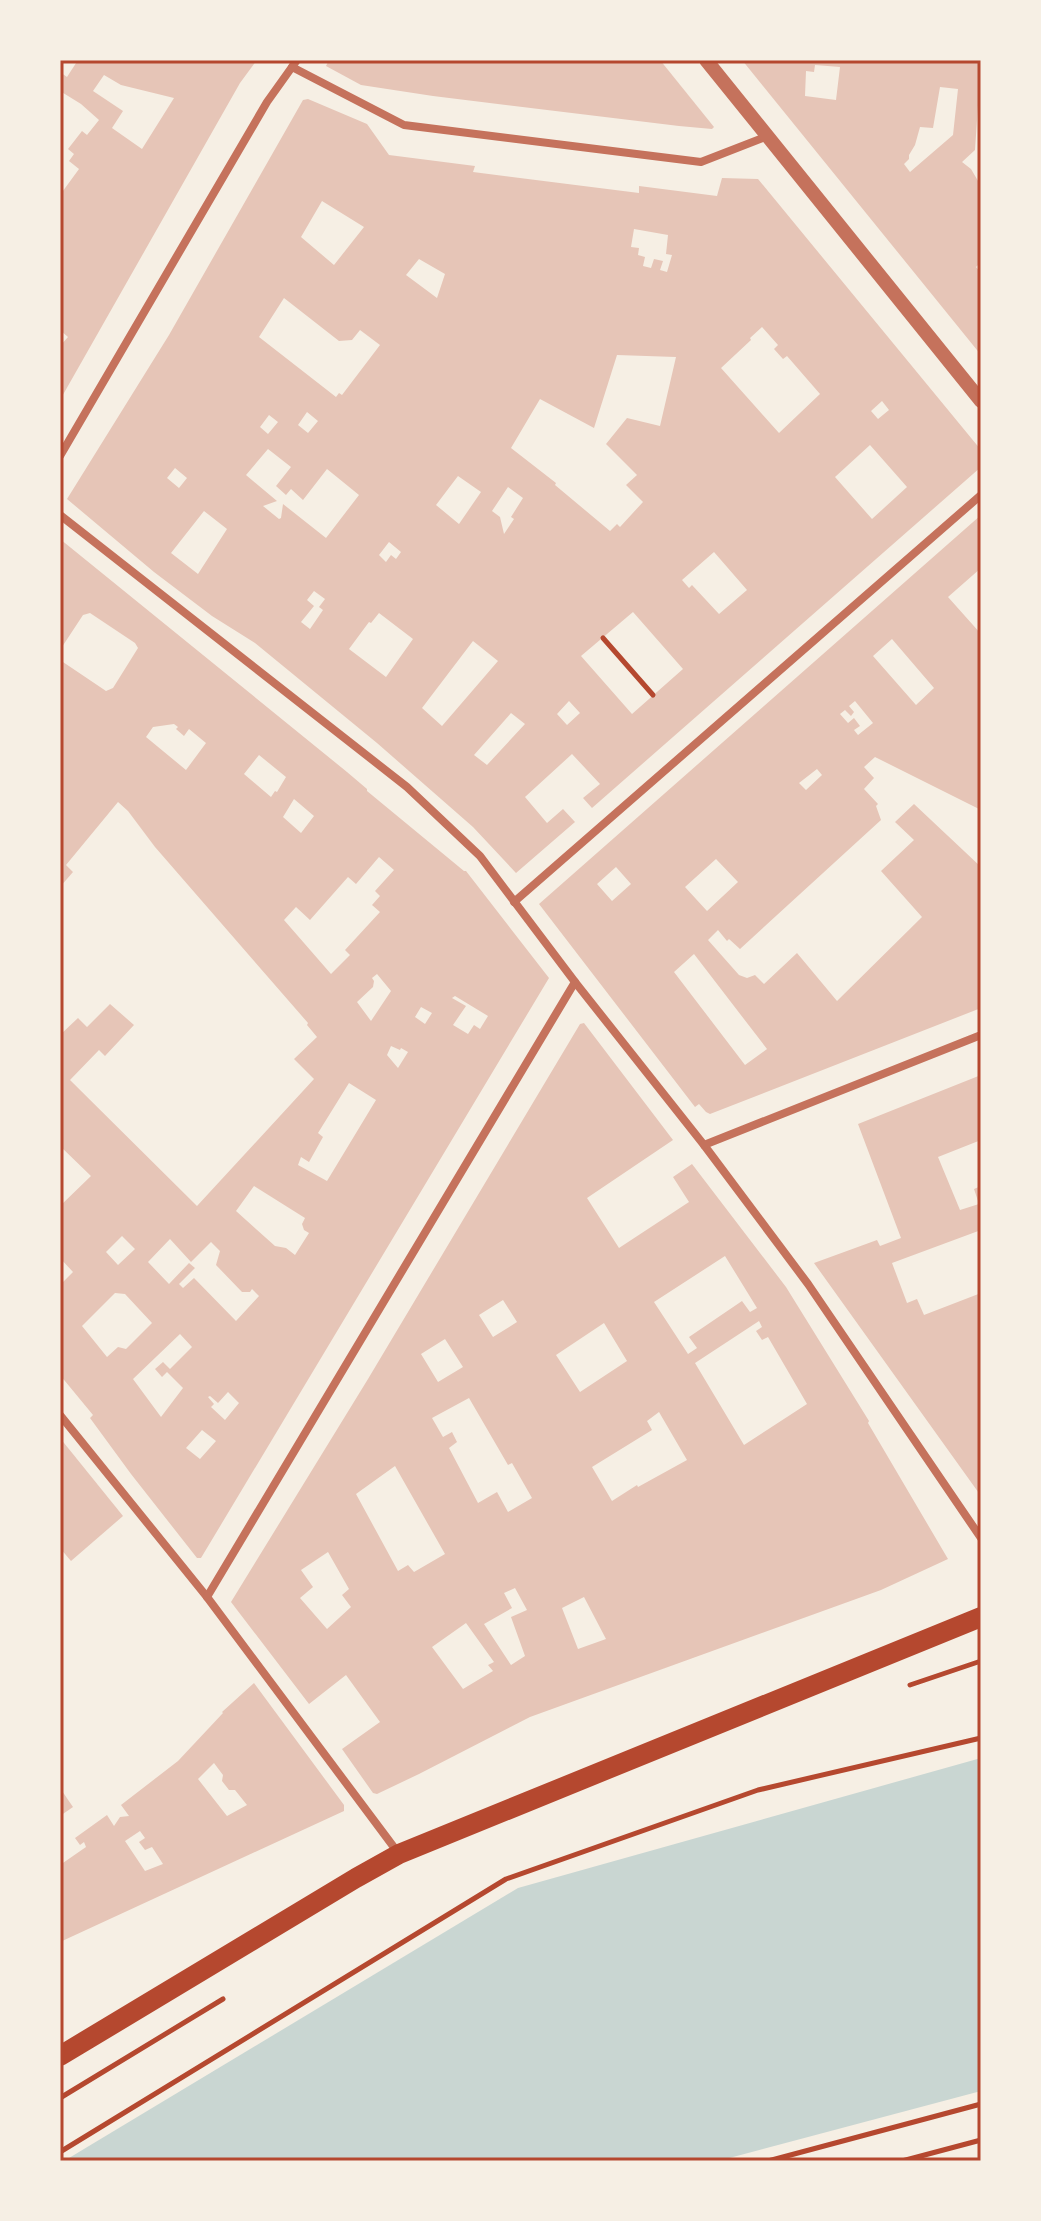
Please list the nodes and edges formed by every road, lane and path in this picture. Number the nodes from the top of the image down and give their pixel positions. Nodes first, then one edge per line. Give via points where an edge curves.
1 (706, 60) edge
2 (295, 64) edge
3 (768, 136) junction
4 (981, 401) edge
5 (60, 456) edge
6 (981, 495) edge
7 (60, 515) edge
8 (603, 638) dead end
9 (653, 695) dead end
10 (514, 902) junction
11 (575, 982) junction
12 (981, 1035) edge
13 (704, 1145) junction
14 (60, 1415) edge
15 (981, 1538) edge
16 (207, 1597) junction
17 (981, 1617) edge
18 (981, 1661) edge
19 (896, 1689) dead end
20 (981, 1738) edge
21 (399, 1854) junction
22 (224, 1999) dead end
23 (63, 2049) edge
24 (60, 2098) edge
25 (981, 2104) edge
26 (981, 2140) edge
27 (60, 2152) edge
28 (768, 2161) edge
29 (902, 2161) edge

1 - 3 street
2 - 3 street via 404,125 701,162
2 - 5 street via 267,102
3 - 4 street
6 - 10 street
7 - 10 street via 407,787 480,856
8 - 9 path
10 - 11 street
11 - 13 street
11 - 16 street
12 - 13 street
13 - 15 street via 808,1284
14 - 16 street
16 - 21 street
17 - 21 main road
18 - 19 path
20 - 27 path via 758,1790 506,1879
21 - 23 main road
22 - 24 path
25 - 28 path
26 - 29 path

